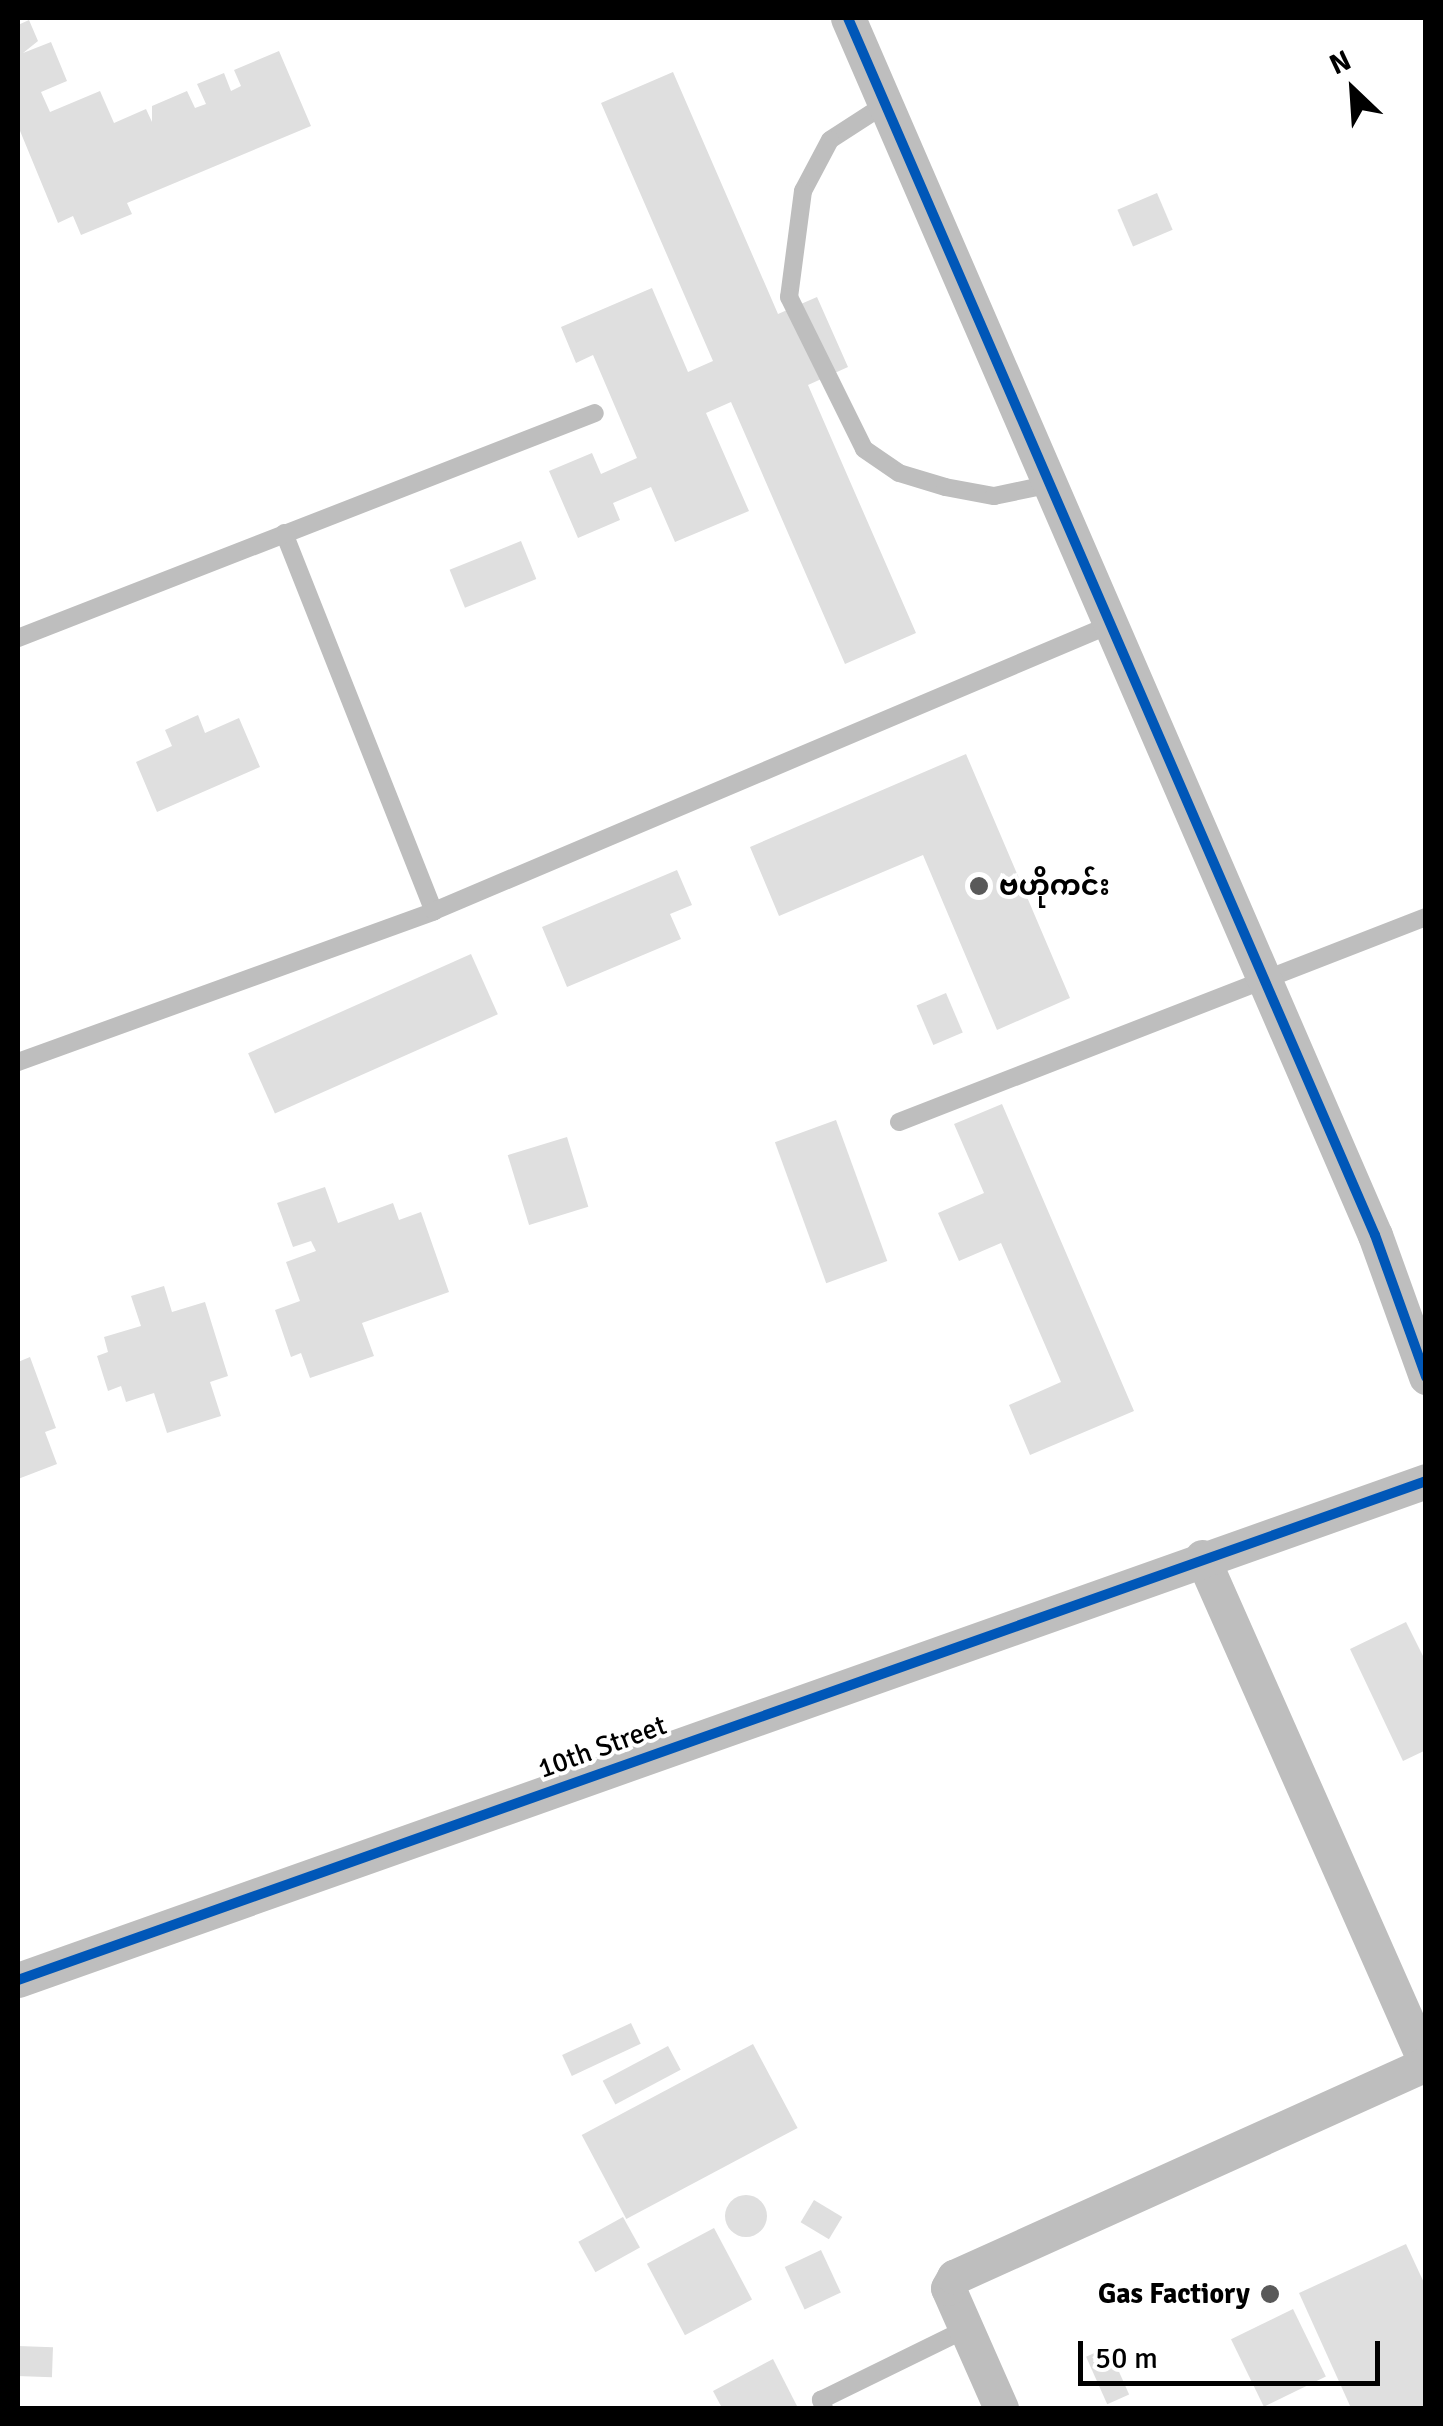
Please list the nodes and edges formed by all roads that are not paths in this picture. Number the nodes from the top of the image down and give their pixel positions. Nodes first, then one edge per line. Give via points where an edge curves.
1 (848, 18) edge
2 (884, 105) junction
3 (596, 413) dead end
4 (1046, 486) junction
5 (284, 533) junction
6 (1107, 626) junction
7 (18, 638) edge
8 (434, 911) junction
9 (1426, 917) edge
10 (1261, 986) junction
11 (18, 1062) edge
12 (899, 1122) dead end
13 (1426, 1378) edge
14 (1426, 1481) edge
15 (1202, 1556) junction
16 (18, 1980) edge
17 (1426, 2064) edge
18 (966, 2328) junction
19 (824, 2408) edge
20 (1002, 2408) edge

1 - 2 street
2 - 4 street
2 - 4 lane via 830,140 803,191 790,297 864,449 899,474 994,496
3 - 5 lane
4 - 6 street
5 - 7 lane
5 - 8 lane
6 - 8 lane
6 - 10 street
8 - 11 lane
9 - 10 lane
10 - 12 lane
10 - 13 street via 1375,1235
14 - 15 street, 10th Street
15 - 16 street, 10th Street
15 - 17 street
17 - 18 street via 966,2270 948,2288
18 - 19 lane via 821,2400
18 - 20 street

